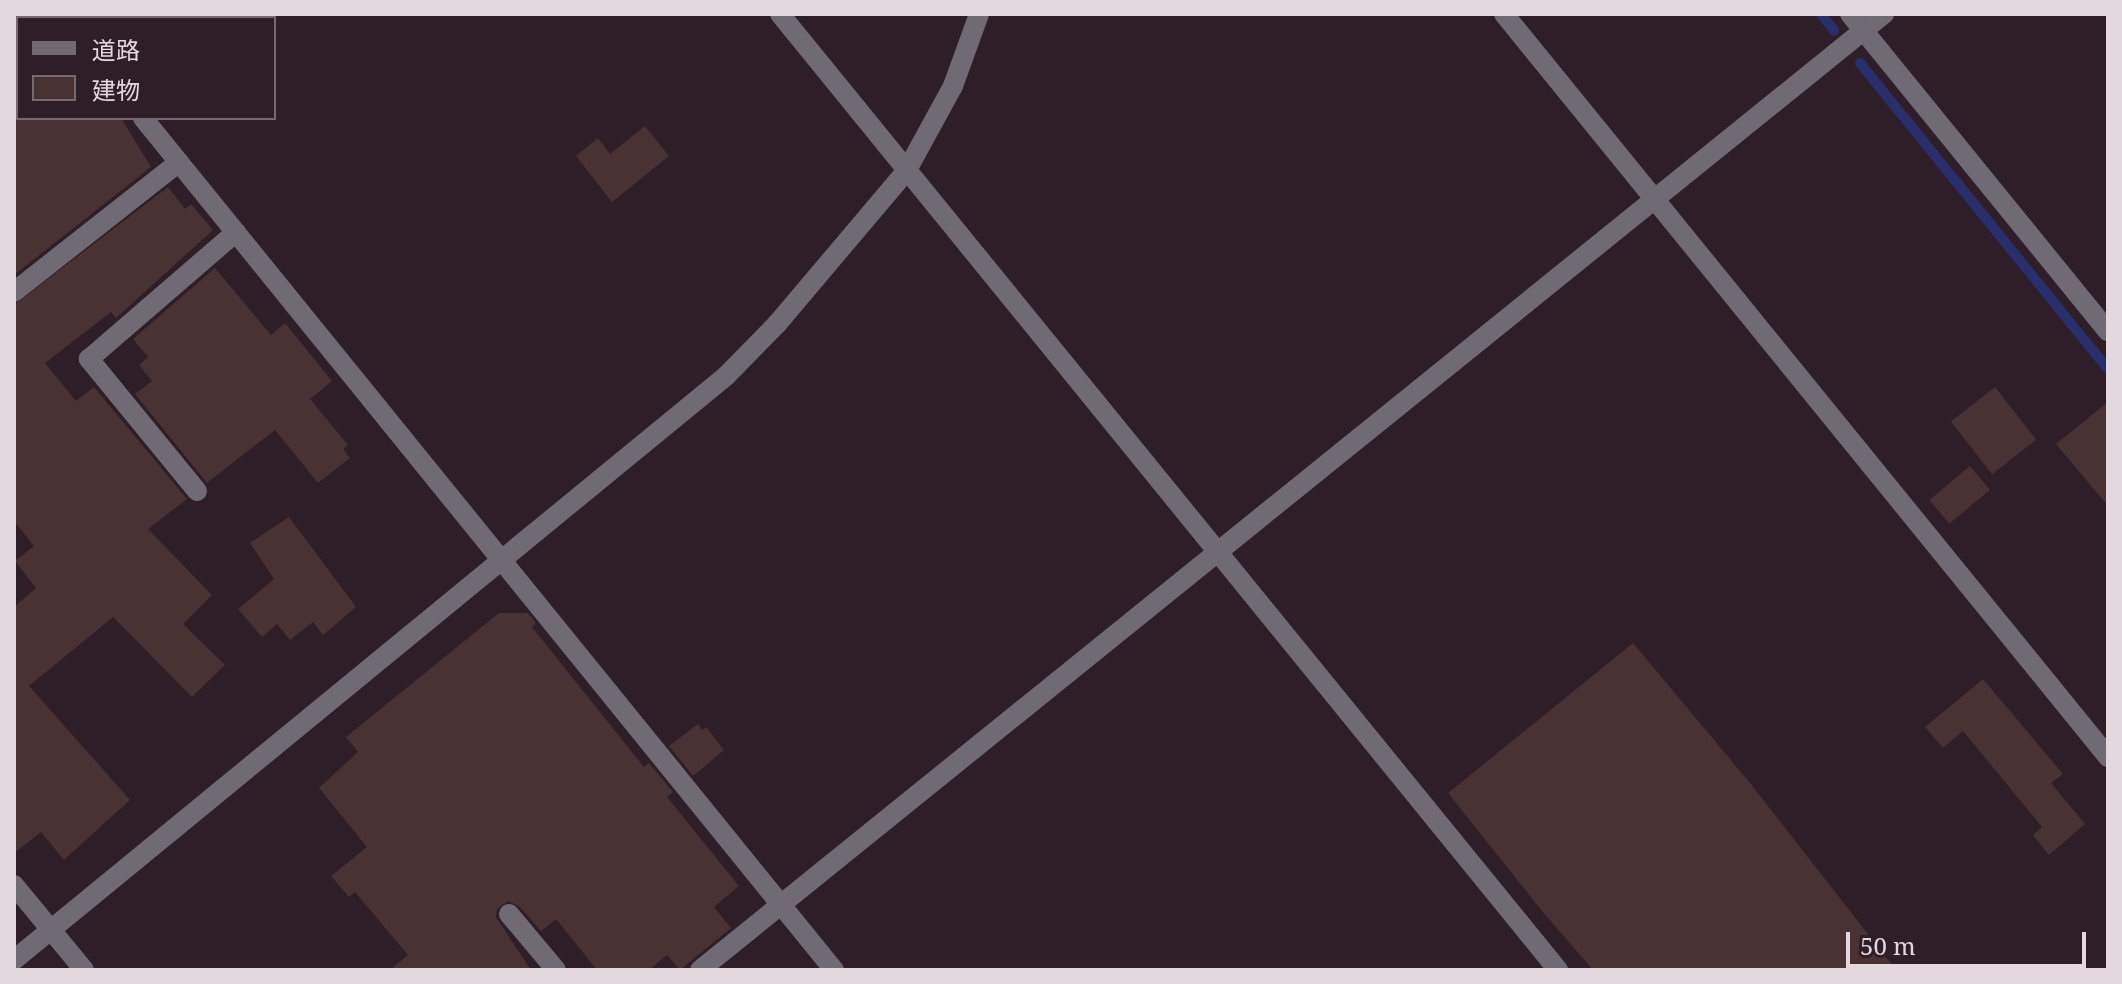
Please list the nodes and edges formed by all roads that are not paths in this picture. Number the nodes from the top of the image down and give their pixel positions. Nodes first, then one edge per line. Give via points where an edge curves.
1 (780, 14) edge
2 (979, 14) edge
3 (1504, 14) edge
4 (1850, 14) edge
5 (1884, 14) edge
6 (1863, 30) junction
7 (145, 120) edge
8 (179, 162) junction
9 (907, 170) junction
10 (1656, 198) junction
11 (236, 232) junction
12 (14, 292) edge
13 (2108, 332) edge
14 (197, 491) dead end
15 (1220, 551) junction
16 (502, 557) junction
17 (2108, 757) edge
18 (14, 885) edge
19 (781, 905) junction
20 (509, 914) dead end
21 (51, 930) junction
22 (14, 960) edge
23 (84, 970) edge
24 (556, 970) edge
25 (700, 970) edge
26 (834, 970) edge
27 (1558, 970) edge

1 - 9 street
2 - 9 street via 953,86
3 - 10 street
4 - 6 street
5 - 6 street
6 - 10 street
6 - 13 street
7 - 8 street
8 - 11 street
8 - 12 street
9 - 15 street
9 - 16 street via 726,376
10 - 15 street
10 - 17 street
11 - 14 street via 89,359
11 - 16 street
15 - 19 street
15 - 27 street
16 - 19 street
16 - 21 street
18 - 21 street
19 - 25 street
19 - 26 street
20 - 24 street
21 - 22 street
21 - 23 street

